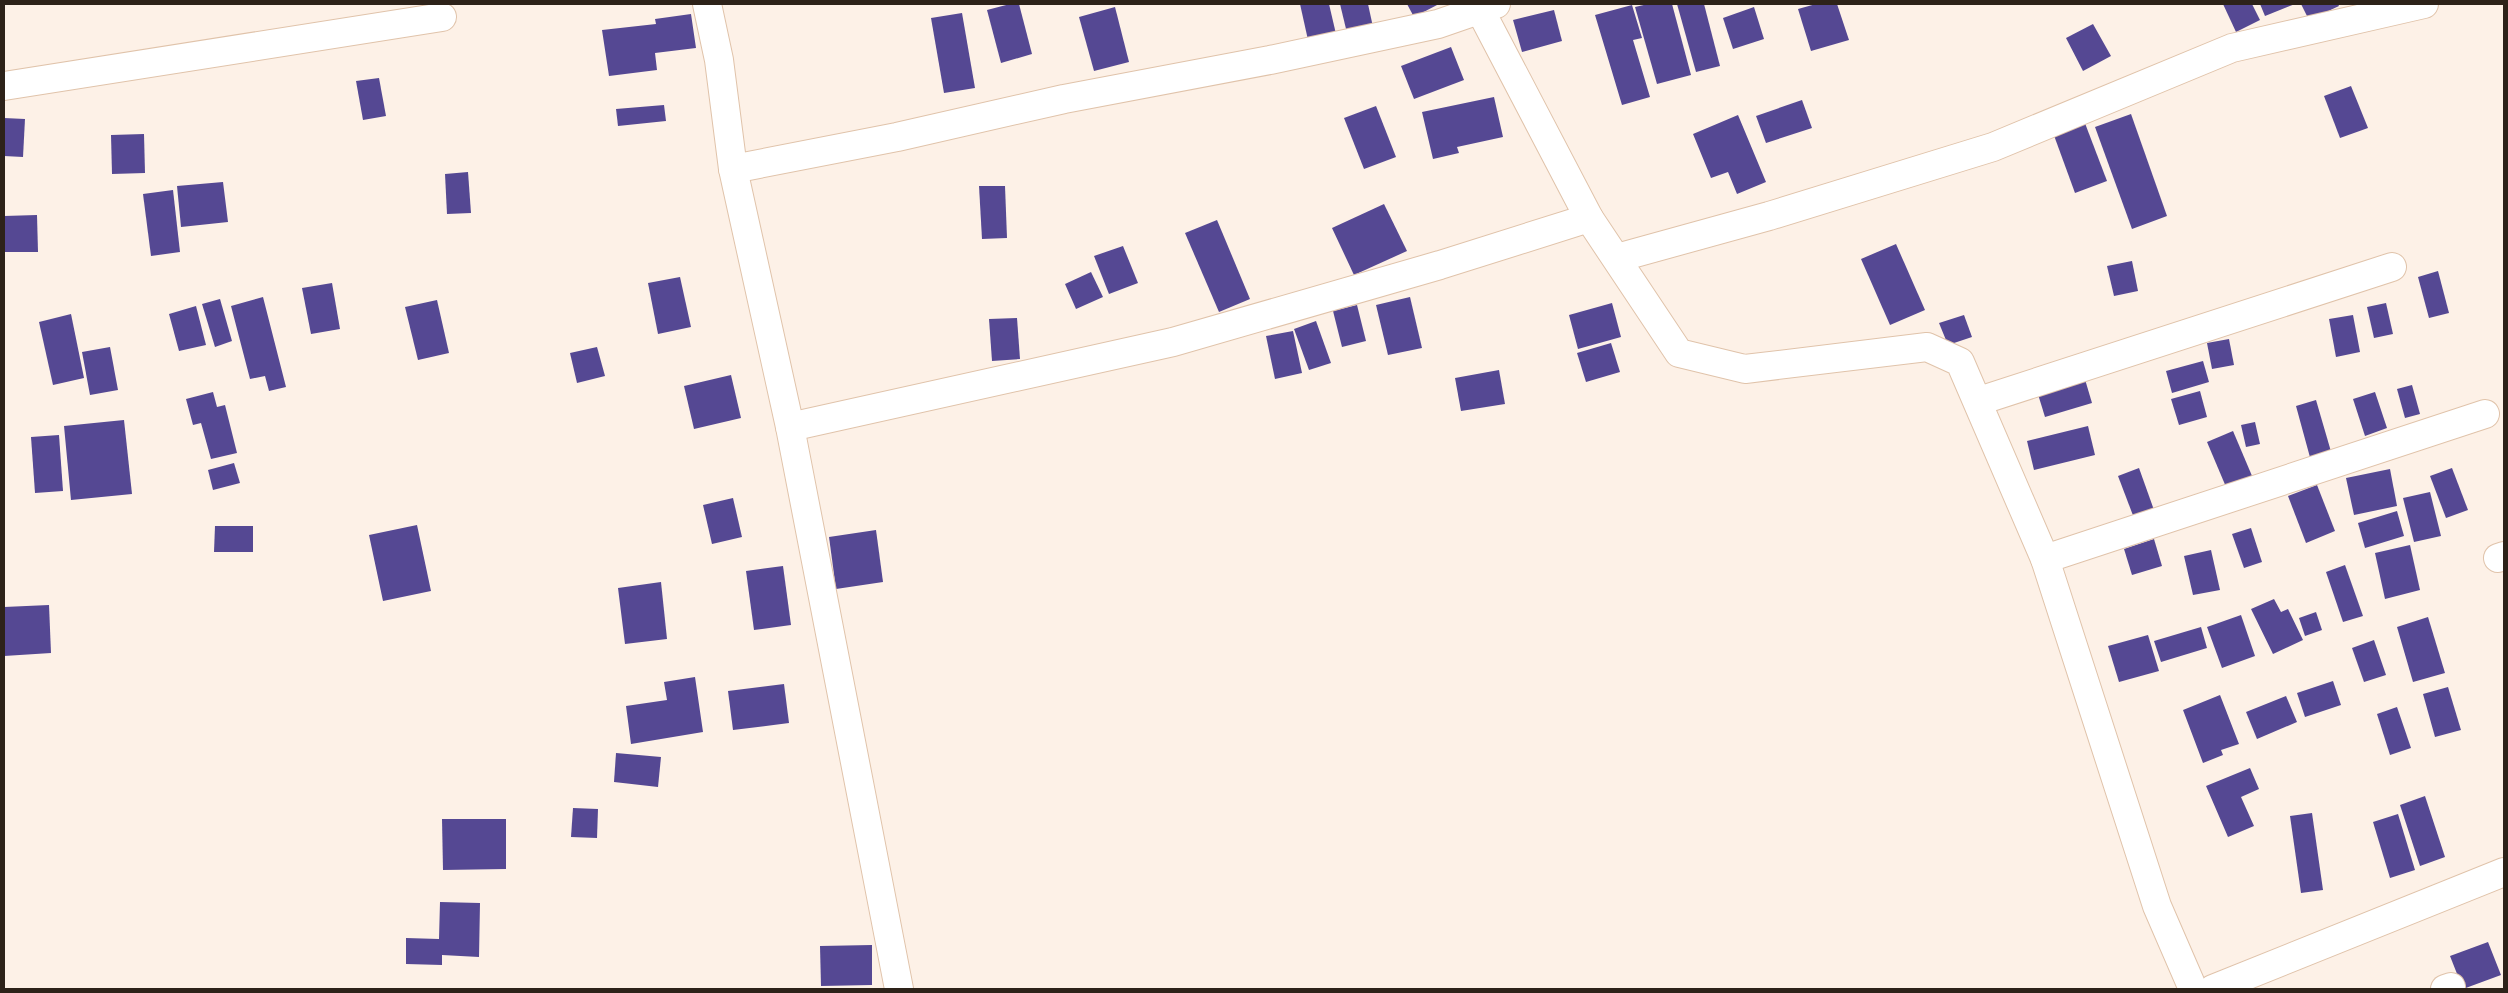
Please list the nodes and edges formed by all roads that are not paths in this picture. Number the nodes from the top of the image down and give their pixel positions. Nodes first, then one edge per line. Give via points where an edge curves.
1 (706, 4) edge
2 (2424, 4) edge
3 (1485, 5) edge
4 (442, 17) dead end
5 (4, 86) edge
6 (733, 169) junction
7 (1589, 218) junction
8 (1617, 258) junction
9 (2392, 267) dead end
10 (1979, 401) junction
11 (2485, 414) dead end
12 (790, 427) junction
13 (2046, 559) junction
14 (2504, 872) edge
15 (899, 989) edge
16 (2193, 989) edge
17 (2213, 989) edge

1 - 6 street via 719,60
2 - 8 street via 2232,48 1993,147 1769,216
3 - 6 street via 1438,24
3 - 7 street
4 - 5 street
6 - 12 street
7 - 8 street
7 - 12 street via 1173,342
8 - 10 street via 1679,353 1744,369 1927,347 1960,362
9 - 10 street
10 - 13 street
11 - 13 street
12 - 15 street
13 - 16 street via 2157,906
14 - 17 street

